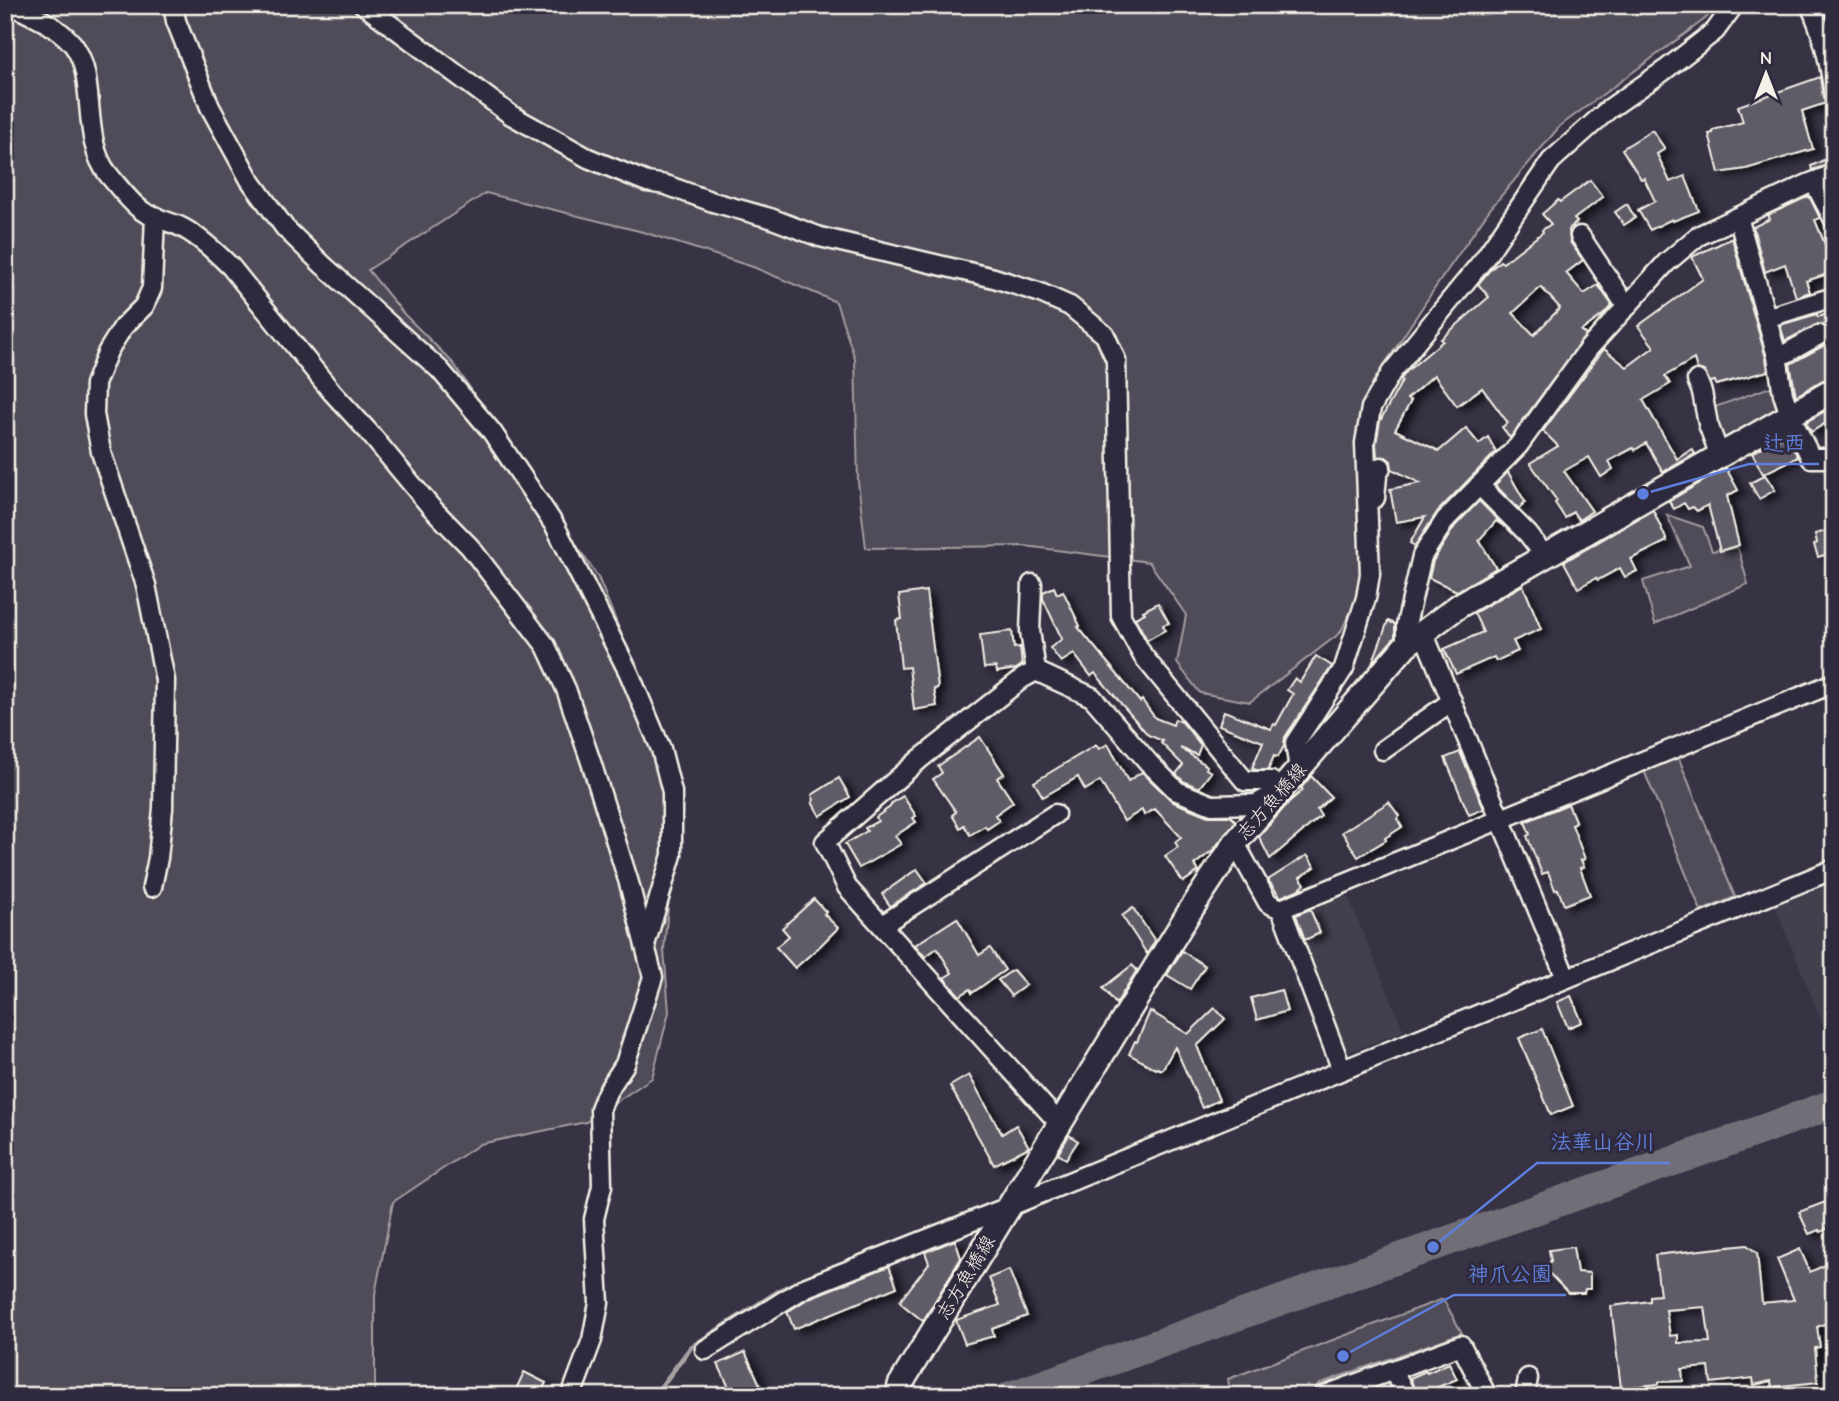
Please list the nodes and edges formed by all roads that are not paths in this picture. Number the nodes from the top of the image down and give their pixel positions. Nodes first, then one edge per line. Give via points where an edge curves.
1 (12, 5) edge
2 (173, 5) edge
3 (364, 5) edge
4 (1734, 5) edge
5 (1810, 5) edge
6 (1834, 94) edge
7 (1834, 174) edge
8 (1814, 181) junction
9 (155, 216) junction
10 (1738, 217) junction
11 (1834, 220) edge
12 (1580, 236) dead end
13 (1834, 301) edge
14 (1627, 307) junction
15 (1766, 318) junction
16 (1819, 335) dead end
17 (1777, 356) junction
18 (1697, 380) dead end
19 (1834, 390) edge
20 (1790, 415) junction
21 (1720, 456) junction
22 (1834, 458) edge
23 (1381, 467) dead end
24 (1479, 485) junction
25 (1367, 519) junction
26 (1545, 556) junction
27 (1032, 584) dead end
28 (1414, 638) junction
29 (1036, 671) junction
30 (1834, 683) edge
31 (1452, 701) junction
32 (1384, 750) dead end
33 (1299, 769) junction
34 (1281, 790) junction
35 (1055, 814) dead end
36 (1501, 819) junction
37 (1235, 843) junction
38 (1834, 869) edge
39 (152, 887) dead end
40 (1281, 909) junction
41 (882, 925) junction
42 (645, 945) junction
43 (1566, 978) junction
44 (1342, 1070) junction
45 (1059, 1123) junction
46 (1008, 1208) junction
47 (705, 1350) dead end
48 (1393, 1370) junction
49 (899, 1391) edge
50 (1326, 1395) edge
51 (571, 1396) edge
52 (1406, 1396) edge
53 (1487, 1396) edge

1 - 9 street via 70,39 86,72 90,125 106,172 142,212
2 - 42 street via 211,107 250,180 285,228 440,370 492,432 555,526 623,661 661,749 672,792 672,855
3 - 34 street via 511,115 588,158 820,237 1038,292 1070,306 1105,335 1116,360 1121,616 1143,656 1245,781 1271,781
4 - 25 street via 1715,31 1609,109 1551,161 1484,259 1391,373 1371,408 1364,443
5 - 6 street via 1830,61
7 - 8 street
8 - 10 street
8 - 11 street
9 - 39 street via 152,288 144,306 108,351 95,384 94,414 146,585 165,680 163,808
9 - 42 street via 182,228 231,267 332,392 470,547 545,646 566,689 591,762
10 - 14 street via 1698,236 1666,263
10 - 15 street
12 - 14 street
13 - 15 street via 1827,299
14 - 24 street via 1589,348 1518,446
15 - 17 street
16 - 17 street
17 - 20 street
18 - 21 street
19 - 20 main road, 志方魚橋線
20 - 21 main road, 志方魚橋線
20 - 22 street via 1811,458
21 - 26 main road, 志方魚橋線
23 - 25 street
24 - 26 street
24 - 28 street via 1446,519 1422,556 1406,625
25 - 33 street via 1370,574 1366,598 1344,668 1295,743
26 - 28 main road, 志方魚橋線 via 1460,605
27 - 29 street via 1030,631
28 - 31 street
28 - 33 main road, 志方魚橋線
29 - 34 street via 1092,697 1177,791 1212,805 1256,804
29 - 41 street via 920,759 825,842 847,887
30 - 36 street
31 - 32 street
31 - 36 street
33 - 34 main road, 志方魚橋線
34 - 37 main road, 志方魚橋線
35 - 41 street
36 - 40 street
36 - 43 street
37 - 40 street via 1268,903
37 - 45 main road, 志方魚橋線
38 - 43 street
40 - 44 street
41 - 45 street
42 - 51 street via 653,977 625,1063 600,1109 601,1186 594,1219 599,1303 592,1340
43 - 44 street
44 - 46 street
45 - 46 main road, 志方魚橋線
46 - 47 street via 804,1288
46 - 49 main road, 志方魚橋線
48 - 50 street
48 - 52 street
48 - 53 street via 1461,1345

